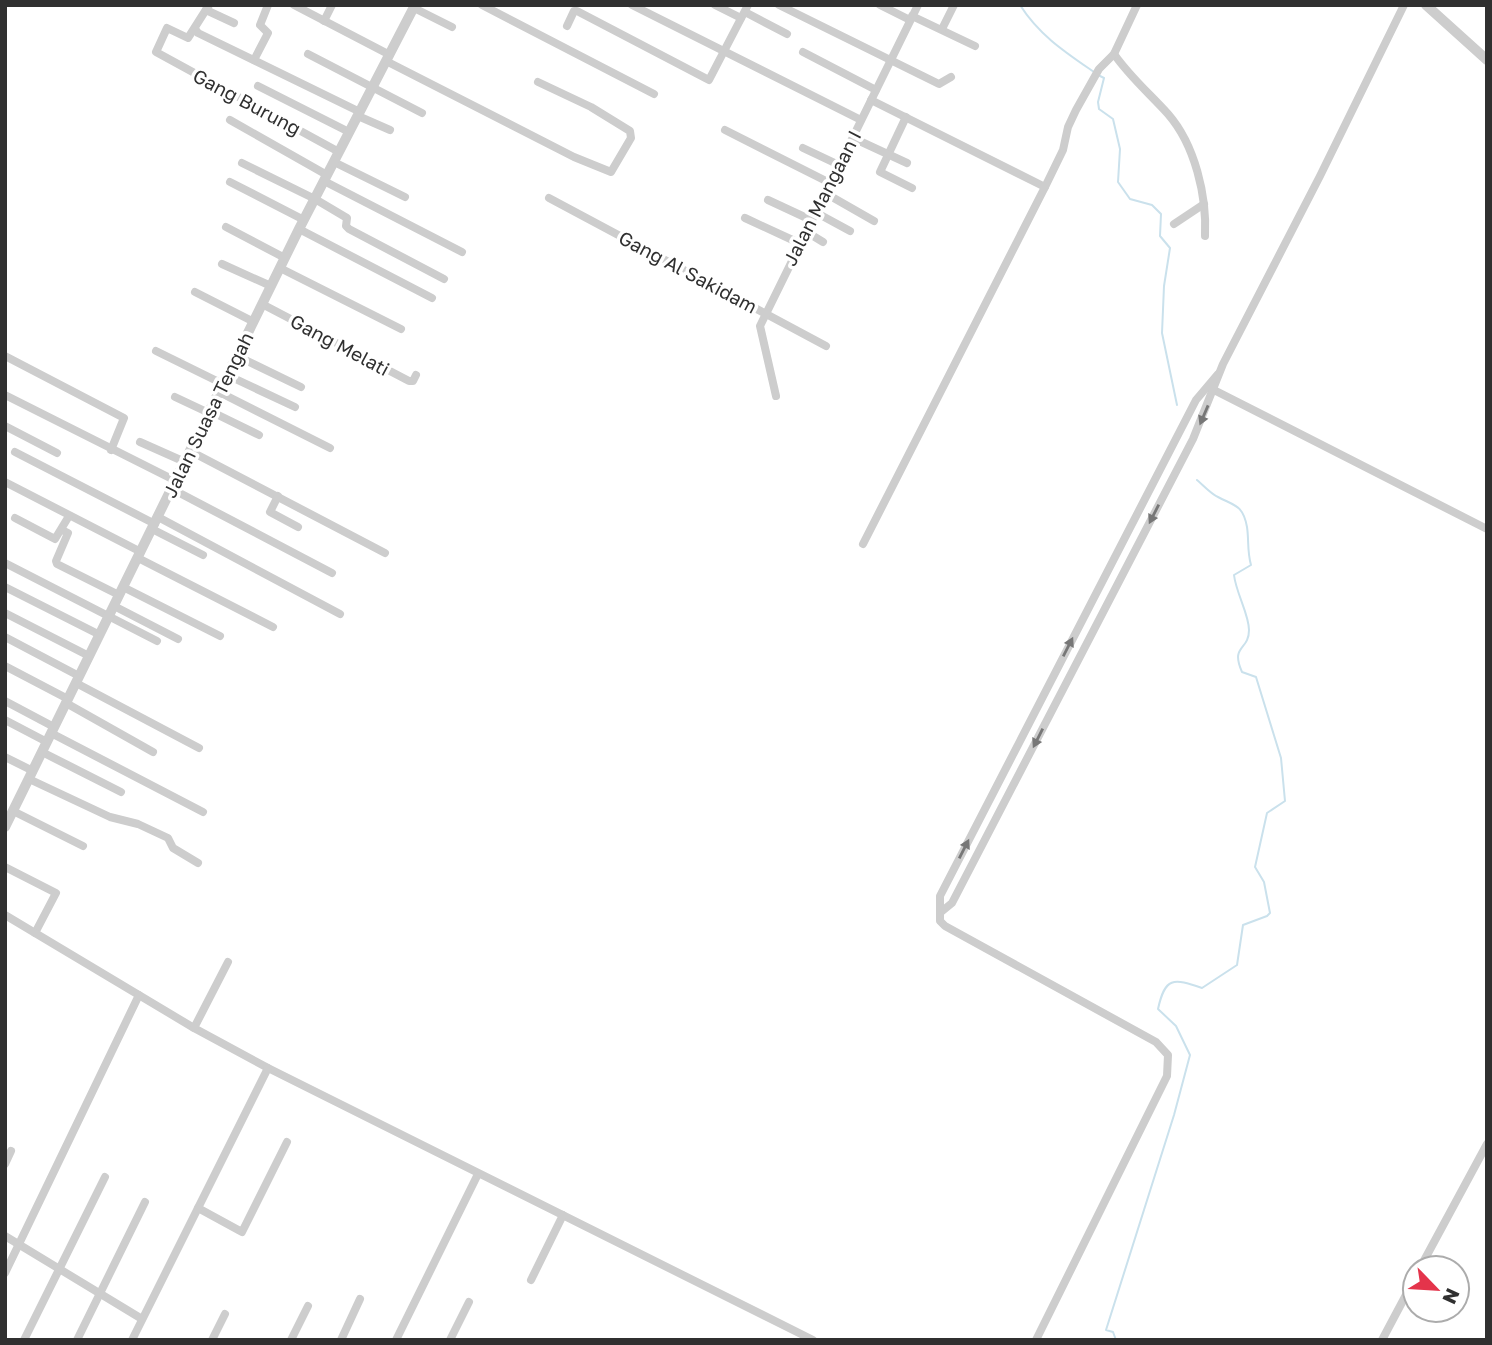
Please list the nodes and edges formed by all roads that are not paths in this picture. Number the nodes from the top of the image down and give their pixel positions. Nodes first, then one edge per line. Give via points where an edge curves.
1 (268, 5) edge
2 (294, 5) edge
3 (332, 5) edge
4 (482, 5) edge
5 (632, 5) edge
6 (715, 5) edge
7 (779, 5) edge
8 (880, 5) edge
9 (918, 5) edge
10 (954, 5) edge
11 (1137, 5) edge
12 (1404, 5) edge
13 (1426, 5) edge
14 (414, 6) edge
15 (208, 8) edge
16 (745, 12) edge
17 (911, 18) junction
18 (324, 21) junction
19 (233, 23) dead end
20 (567, 26) dead end
21 (452, 27) dead end
22 (195, 29) junction
23 (942, 29) junction
24 (788, 34) dead end
25 (975, 46) dead end
26 (725, 51) junction
27 (803, 52) dead end
28 (307, 54) dead end
29 (1114, 54) junction
30 (388, 58) junction
31 (254, 60) junction
32 (1487, 60) edge
33 (891, 61) junction
34 (951, 77) dead end
35 (538, 82) dead end
36 (258, 86) dead end
37 (373, 87) junction
38 (876, 90) junction
39 (654, 94) dead end
40 (871, 100) junction
41 (422, 113) dead end
42 (359, 114) junction
43 (906, 117) junction
44 (230, 120) dead end
45 (861, 120) junction
46 (390, 130) dead end
47 (725, 130) dead end
48 (349, 132) junction
49 (853, 138) junction
50 (803, 148) dead end
51 (890, 155) junction
52 (336, 157) junction
53 (242, 163) dead end
54 (907, 163) dead end
55 (838, 165) junction
56 (326, 178) junction
57 (230, 182) dead end
58 (830, 183) junction
59 (1045, 187) junction
60 (912, 188) dead end
61 (825, 193) junction
62 (404, 197) dead end
63 (549, 198) dead end
64 (315, 199) junction
65 (768, 200) dead end
66 (1204, 204) junction
67 (813, 216) junction
68 (745, 218) dead end
69 (874, 221) dead end
70 (1174, 224) dead end
71 (301, 225) junction
72 (226, 227) dead end
73 (850, 231) dead end
74 (805, 232) junction
75 (1205, 236) dead end
76 (823, 242) dead end
77 (799, 243) junction
78 (462, 252) dead end
79 (282, 263) junction
80 (222, 264) dead end
81 (443, 279) dead end
82 (271, 286) junction
83 (195, 292) dead end
84 (432, 298) dead end
85 (262, 304) junction
86 (765, 312) junction
87 (254, 322) junction
88 (401, 329) dead end
89 (827, 346) dead end
90 (156, 351) dead end
91 (5, 356) edge
92 (237, 356) junction
93 (416, 375) dead end
94 (223, 384) junction
95 (301, 387) dead end
96 (1210, 388) junction
97 (5, 395) edge
98 (776, 396) dead end
99 (175, 397) dead end
100 (295, 407) dead end
101 (209, 412) junction
102 (5, 426) edge
103 (259, 435) dead end
104 (140, 442) dead end
105 (330, 448) dead end
106 (111, 450) junction
107 (190, 451) junction
108 (15, 452) dead end
109 (57, 453) dead end
110 (185, 462) junction
111 (5, 482) edge
112 (174, 485) junction
113 (278, 496) junction
114 (69, 516) junction
115 (15, 518) dead end
116 (155, 523) junction
117 (298, 527) dead end
118 (1487, 529) edge
119 (62, 530) junction
120 (863, 544) dead end
121 (385, 554) dead end
122 (139, 555) junction
123 (203, 555) dead end
124 (5, 563) edge
125 (332, 573) dead end
126 (5, 587) edge
127 (116, 601) junction
128 (5, 613) edge
129 (340, 614) dead end
130 (273, 627) dead end
131 (100, 635) junction
132 (220, 636) dead end
133 (5, 637) edge
134 (178, 639) dead end
135 (158, 641) dead end
136 (89, 656) junction
137 (5, 666) edge
138 (78, 679) junction
139 (5, 701) edge
140 (67, 701) junction
141 (5, 720) edge
142 (49, 739) junction
143 (200, 748) dead end
144 (153, 752) dead end
145 (5, 757) edge
146 (31, 775) junction
147 (121, 792) dead end
148 (203, 812) dead end
149 (8, 818) edge
150 (83, 846) dead end
151 (198, 863) dead end
152 (5, 867) edge
153 (941, 912) junction
154 (5, 915) edge
155 (37, 930) junction
156 (228, 962) dead end
157 (139, 995) junction
158 (194, 1028) junction
159 (268, 1068) junction
160 (287, 1142) dead end
161 (1487, 1144) edge
162 (11, 1151) dead end
163 (5, 1164) edge
164 (478, 1174) junction
165 (105, 1177) dead end
166 (145, 1202) dead end
167 (198, 1208) junction
168 (563, 1215) junction
169 (5, 1236) edge
170 (19, 1245) junction
171 (1428, 1254) edge
172 (60, 1268) junction
173 (5, 1273) edge
174 (531, 1280) dead end
175 (100, 1293) junction
176 (360, 1299) dead end
177 (469, 1302) dead end
178 (1401, 1304) edge
179 (308, 1306) dead end
180 (225, 1314) dead end
181 (142, 1319) junction
182 (24, 1340) edge
183 (77, 1340) edge
184 (132, 1340) edge
185 (212, 1340) edge
186 (291, 1340) edge
187 (341, 1340) edge
188 (396, 1340) edge
189 (450, 1340) edge
190 (813, 1340) edge
191 (1036, 1340) edge
192 (1382, 1340) edge

1 - 31 street via 260,25 268,33
2 - 18 street
3 - 18 street
4 - 39 street
5 - 26 street
6 - 16 street
7 - 33 street
8 - 17 street
9 - 17 street, Jalan Mangaan I
10 - 23 street
11 - 29 street
12 - 96 street
13 - 32 street
14 - 21 street
14 - 30 street, Jalan Suasa Tengah
15 - 19 street
15 - 22 street
16 - 24 street
16 - 26 street
17 - 23 street
17 - 33 street, Jalan Mangaan I
18 - 30 street
20 - 26 street via 576,11 709,80
22 - 31 street
22 - 52 street, Gang Burung via 188,38 167,28 156,52
23 - 25 street
26 - 45 street
27 - 38 street
28 - 37 street
29 - 59 street via 1097,72 1068,127 1063,150
29 - 66 street via 1174,123 1188,149
30 - 35 street via 611,172 631,138 630,131
30 - 37 street, Jalan Suasa Tengah
31 - 42 street
33 - 34 street via 939,84
33 - 38 street, Jalan Mangaan I
36 - 48 street
37 - 41 street
37 - 42 street, Jalan Suasa Tengah
38 - 40 street, Jalan Mangaan I
40 - 43 street
40 - 45 street, Jalan Mangaan I
42 - 46 street
42 - 48 street, Jalan Suasa Tengah
43 - 51 street
43 - 59 street
44 - 56 street
45 - 49 street, Jalan Mangaan I
47 - 58 street
48 - 52 street, Jalan Suasa Tengah
49 - 51 street
49 - 55 street, Jalan Mangaan I
50 - 55 street
51 - 54 street
51 - 60 street via 880,174
52 - 56 street, Jalan Suasa Tengah
52 - 62 street, Gang Burung
53 - 64 street
55 - 58 street, Jalan Mangaan I
56 - 64 street, Jalan Suasa Tengah
56 - 78 street
57 - 71 street
58 - 61 street, Jalan Mangaan I
59 - 120 street
61 - 67 street, Jalan Mangaan I
61 - 69 street
63 - 86 street, Gang Al Sakidam
64 - 71 street, Jalan Suasa Tengah
64 - 81 street via 347,218 349,229
65 - 67 street
66 - 70 street
66 - 75 street
67 - 73 street
67 - 74 street, Jalan Mangaan I
68 - 77 street
71 - 79 street, Jalan Suasa Tengah
71 - 84 street
72 - 79 street
74 - 76 street
74 - 77 street, Jalan Mangaan I
77 - 86 street, Jalan Mangaan I
79 - 82 street, Jalan Suasa Tengah
79 - 88 street
80 - 82 street
82 - 85 street, Jalan Suasa Tengah
83 - 87 street
85 - 87 street, Jalan Suasa Tengah
85 - 93 street, Gang Melati via 409,381
86 - 89 street, Gang Al Sakidam
86 - 98 street, Jalan Mangaan I via 759,328
87 - 92 street, Jalan Suasa Tengah
90 - 94 street
91 - 106 street via 124,418
92 - 94 street, Jalan Suasa Tengah
92 - 95 street
94 - 100 street
94 - 101 street, Jalan Suasa Tengah
94 - 105 street
96 - 118 street
96 -> 153 street via 1193,439 952,904
153 -> 96 street via 940,896 1196,400
97 - 106 street
99 - 101 street
101 - 103 street
101 - 107 street, Jalan Suasa Tengah
102 - 109 street
104 - 110 street
106 - 112 street
107 - 110 street, Jalan Suasa Tengah
107 - 113 street
108 - 116 street
110 - 112 street, Jalan Suasa Tengah
111 - 114 street
112 - 116 street, Jalan Suasa Tengah
112 - 125 street
113 - 117 street via 270,512
113 - 121 street
114 - 119 street
114 - 122 street
115 - 119 street via 55,539
116 - 122 street, Jalan Suasa Tengah
116 - 123 street
116 - 129 street
119 - 127 street via 68,533 57,564
122 - 127 street, Jalan Suasa Tengah
122 - 130 street
124 - 127 street
126 - 131 street
127 - 131 street, Jalan Suasa Tengah
127 - 132 street
127 - 134 street
127 - 135 street
128 - 136 street
131 - 136 street, Jalan Suasa Tengah
133 - 138 street
136 - 138 street, Jalan Suasa Tengah
137 - 140 street
138 - 140 street, Jalan Suasa Tengah
138 - 143 street
139 - 142 street
140 - 142 street, Jalan Suasa Tengah
140 - 144 street
141 - 142 street
142 - 146 street, Jalan Suasa Tengah
142 - 147 street
142 - 148 street
145 - 146 street
146 - 149 street, Jalan Suasa Tengah
146 - 151 street via 110,817 168,838 173,848
149 - 150 street
152 - 155 street via 56,892
153 - 191 street via 945,926 1156,1042 1168,1055 1167,1076
154 - 155 street
155 - 157 street
156 - 158 street
157 - 158 street
157 - 170 street
158 - 159 street
159 - 164 street
159 - 167 street
160 - 167 street via 242,1231
161 - 171 street
162 - 163 street
164 - 168 street
164 - 188 street
165 - 172 street
166 - 175 street
167 - 181 street
168 - 174 street
168 - 190 street
169 - 170 street
170 - 172 street
170 - 173 street
172 - 175 street
172 - 182 street
175 - 181 street
175 - 183 street
176 - 187 street
177 - 189 street
178 - 192 street
179 - 186 street
180 - 185 street
181 - 184 street

